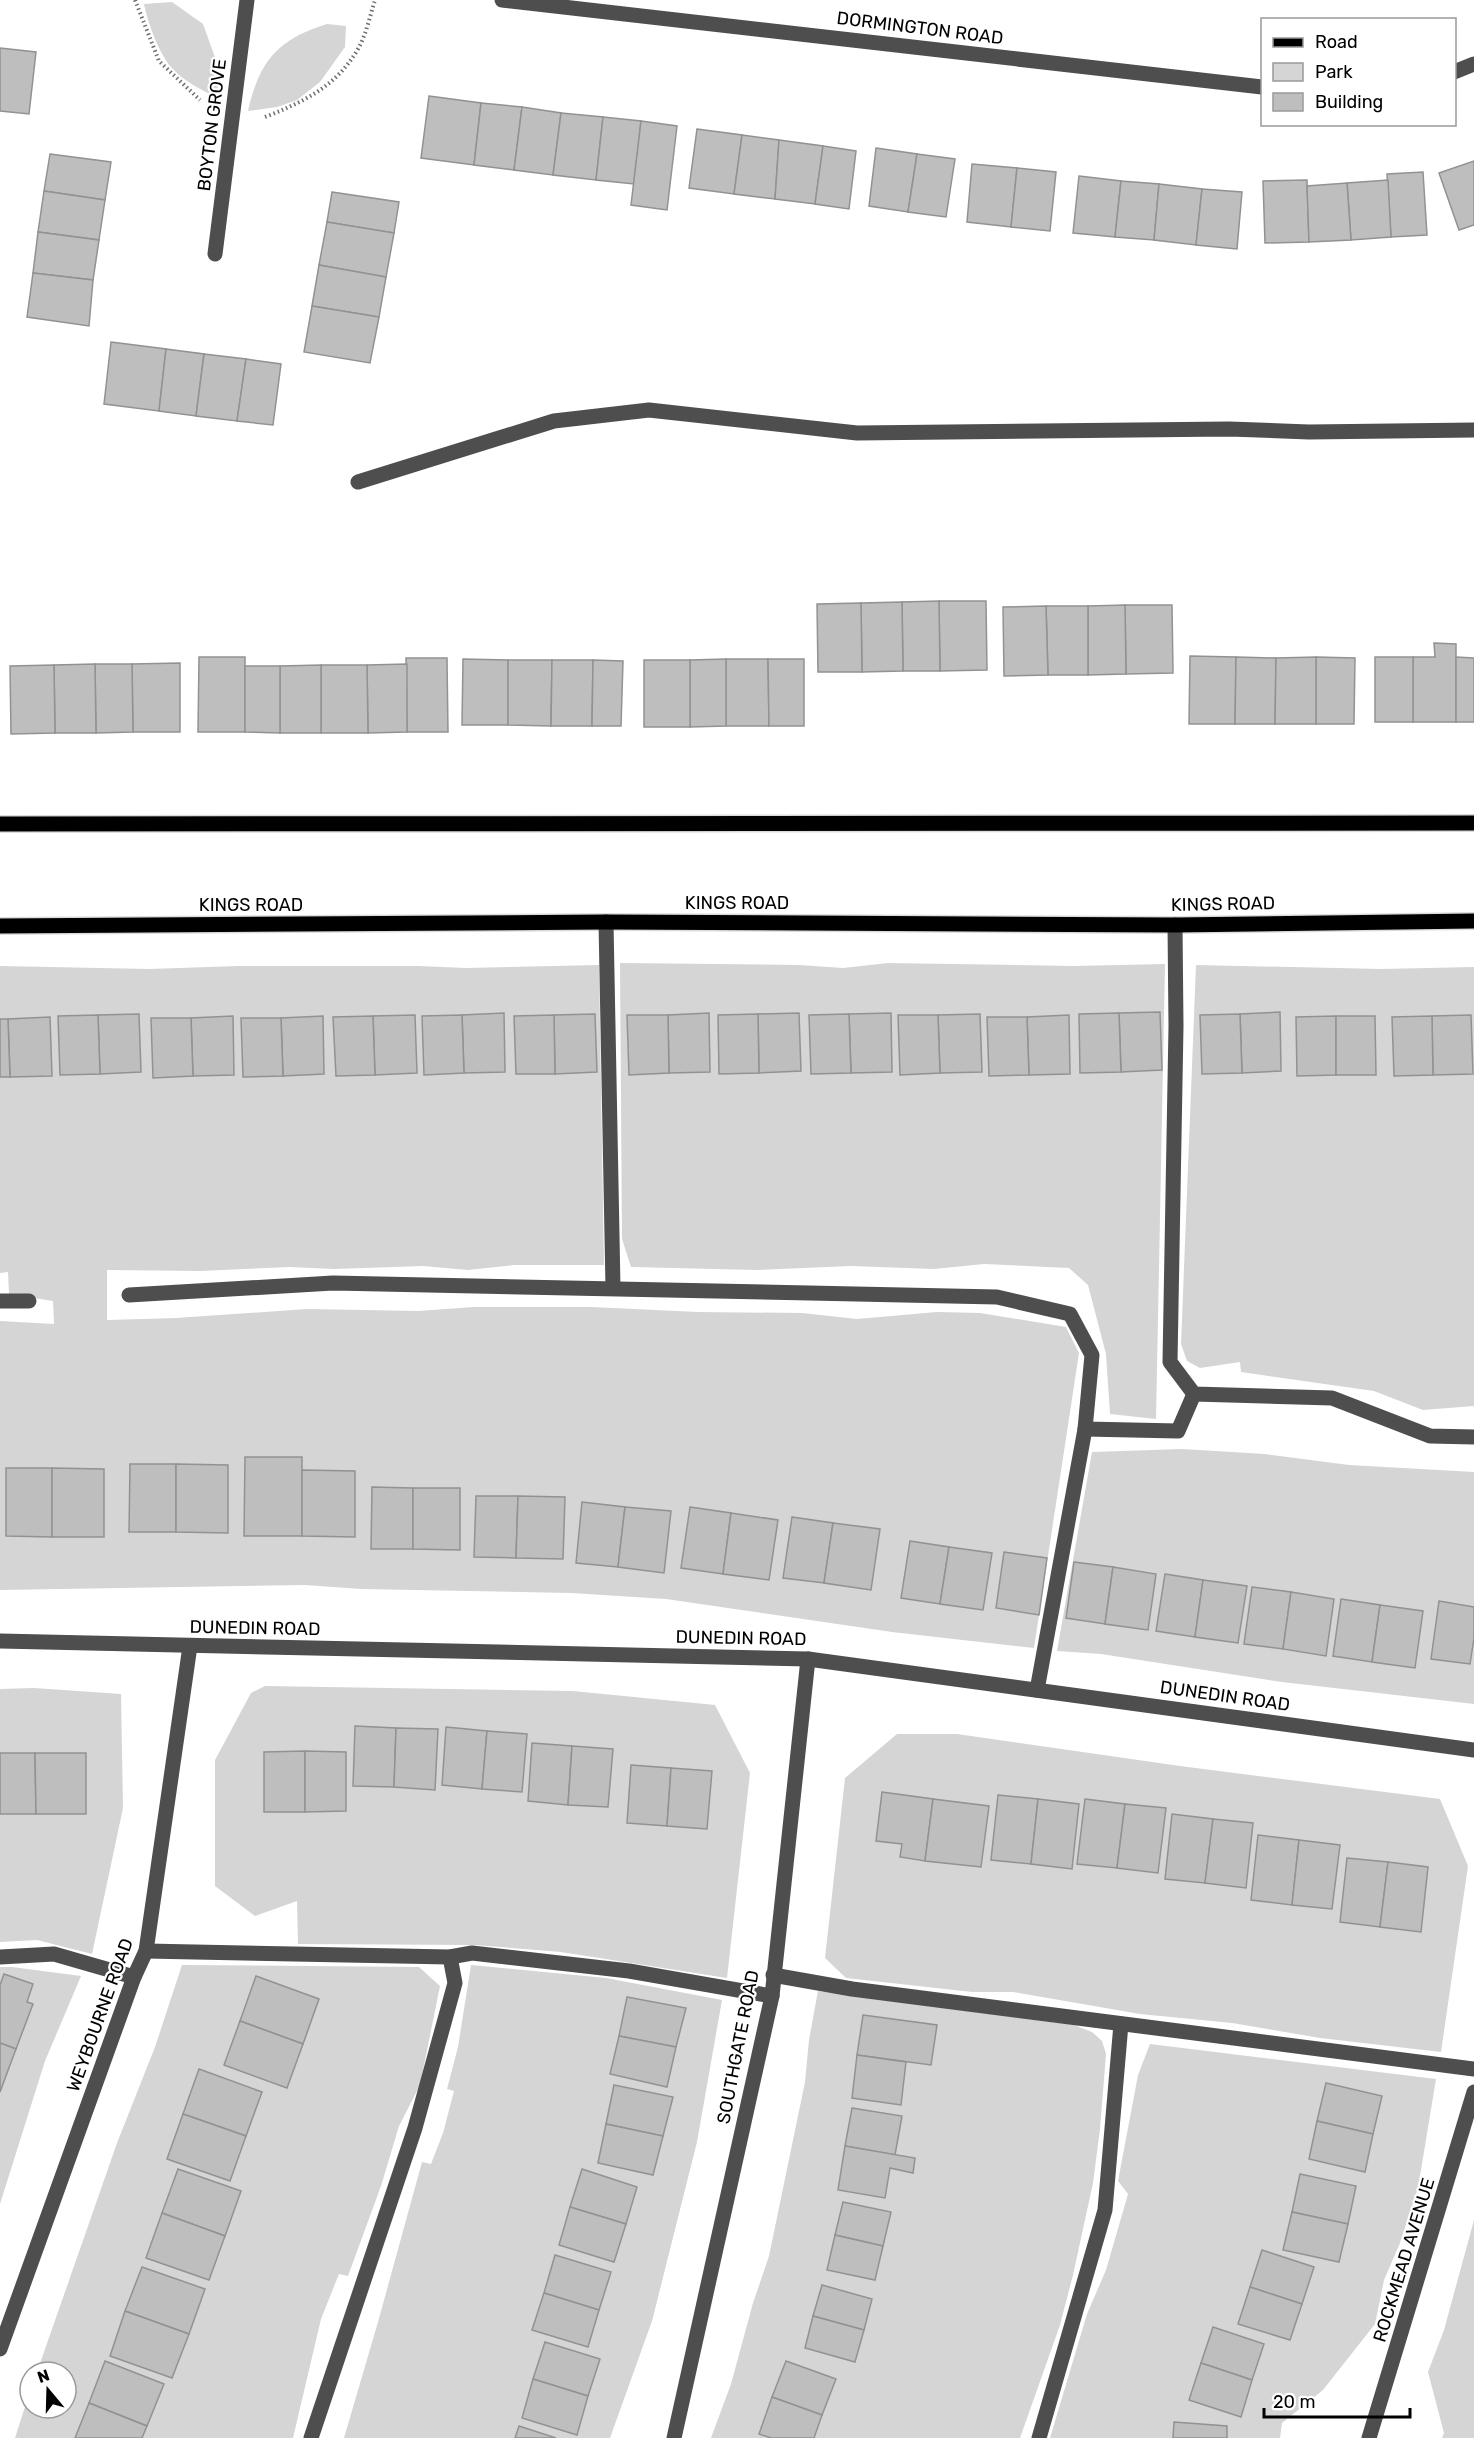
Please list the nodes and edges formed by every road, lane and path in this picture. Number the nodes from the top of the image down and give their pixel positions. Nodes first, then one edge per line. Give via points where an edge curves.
1 (247, 0) edge
2 (508, 0) edge
3 (1474, 64) edge
4 (1456, 72) edge
5 (1261, 87) edge
6 (215, 254) dead end
7 (1474, 430) edge
8 (358, 482) dead end
9 (1474, 823) edge
10 (0, 824) edge
11 (1474, 921) edge
12 (606, 922) junction
13 (1175, 925) junction
14 (0, 926) edge
15 (613, 1288) junction
16 (129, 1295) dead end
17 (0, 1301) edge
18 (28, 1301) dead end
19 (1194, 1394) junction
20 (1085, 1430) junction
21 (1474, 1437) edge
22 (0, 1641) edge
23 (190, 1646) junction
24 (808, 1659) junction
25 (1037, 1690) junction
26 (1474, 1750) edge
27 (146, 1951) junction
28 (0, 1957) edge
29 (450, 1957) junction
30 (773, 1975) junction
31 (134, 1977) junction
32 (772, 1996) junction
33 (1121, 2024) junction
34 (1474, 2069) edge
35 (1474, 2092) edge
36 (1472, 2110) edge
37 (0, 2349) edge
38 (311, 2438) edge
39 (674, 2438) edge
40 (1039, 2438) edge
41 (1369, 2438) edge

1 - 6 street, BOYTON GROVE
2 - 5 street, DORMINGTON ROAD
3 - 4 street
7 - 8 street via 857,433 649,410 554,421
9 - 10 main road
11 - 13 main road, KINGS ROAD
12 - 13 main road, KINGS ROAD
12 - 14 main road, KINGS ROAD
12 - 15 street
13 - 19 street via 1170,1362
15 - 16 street via 333,1283
15 - 20 street via 997,1297 1070,1314 1092,1355
17 - 18 street
19 - 20 street via 1178,1431
19 - 21 street via 1332,1398 1430,1436
20 - 25 street
22 - 23 street, DUNEDIN ROAD
23 - 24 street, DUNEDIN ROAD
23 - 27 street, WEYBOURNE ROAD
24 - 25 street, DUNEDIN ROAD
24 - 30 street, SOUTHGATE ROAD
25 - 26 street, DUNEDIN ROAD
27 - 29 street
27 - 31 street, WEYBOURNE ROAD
28 - 31 street via 54,1954
29 - 32 street via 472,1953 617,1970
29 - 38 street via 455,1983 416,2128
30 - 32 street, SOUTHGATE ROAD
30 - 33 street
31 - 37 street, WEYBOURNE ROAD
32 - 39 street, SOUTHGATE ROAD
33 - 34 street
33 - 40 street via 1105,2210
35 - 36 street, ROCKMEAD AVENUE
36 - 41 street, ROCKMEAD AVENUE

